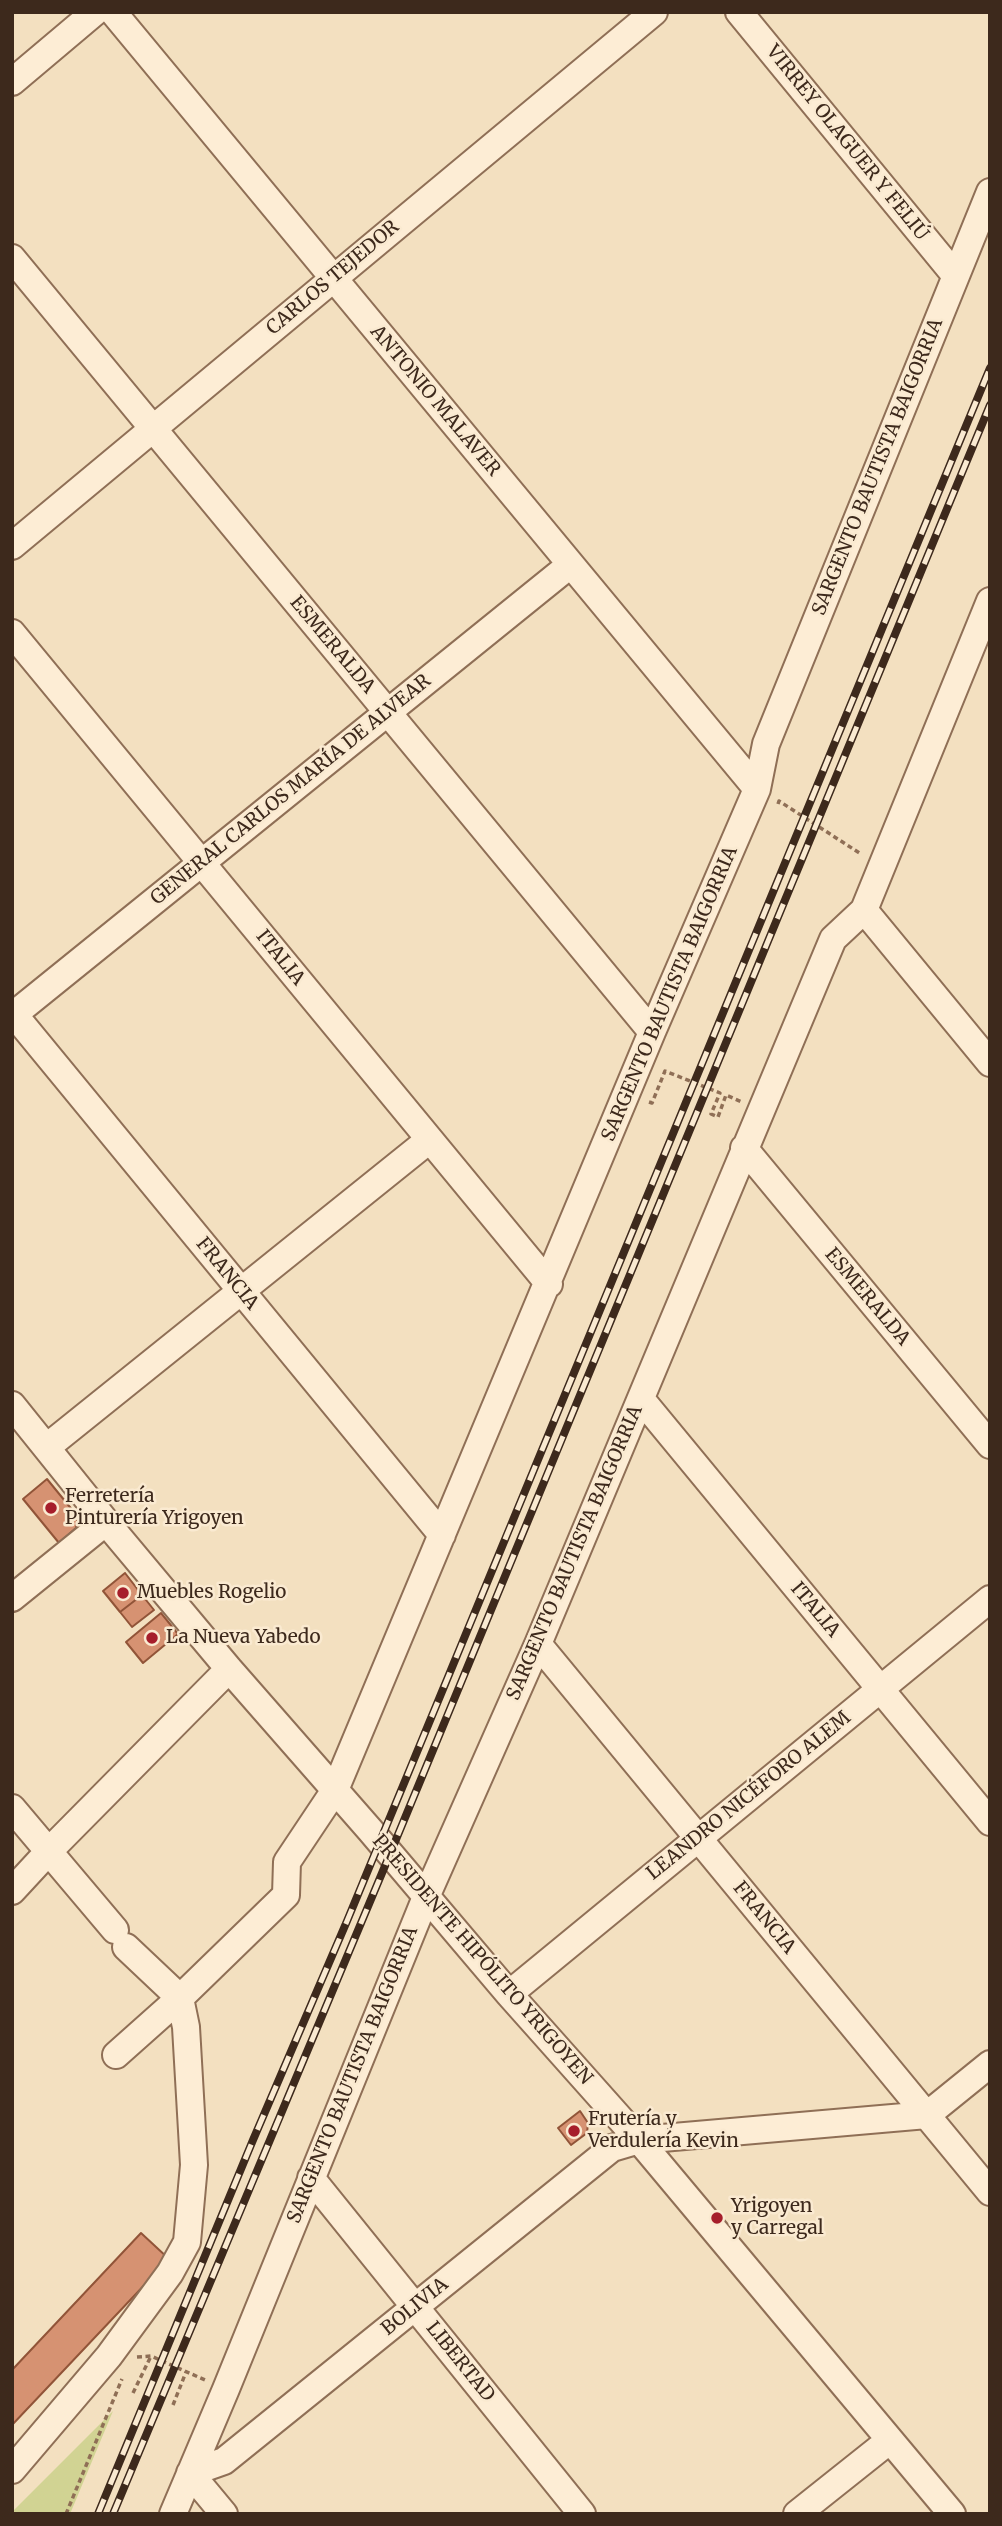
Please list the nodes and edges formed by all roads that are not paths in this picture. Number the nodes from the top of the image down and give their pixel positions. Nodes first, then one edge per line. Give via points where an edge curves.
1 (95, 12) edge
2 (113, 12) edge
3 (654, 12) edge
4 (739, 12) edge
5 (12, 82) edge
6 (990, 192) edge
7 (12, 258) edge
8 (955, 275) junction
9 (333, 278) junction
10 (153, 428) junction
11 (12, 546) edge
12 (570, 565) junction
13 (990, 601) edge
14 (12, 633) edge
15 (388, 712) junction
16 (757, 789) junction
17 (202, 863) junction
18 (864, 910) junction
19 (13, 1014) edge
20 (652, 1032) junction
21 (990, 1063) edge
22 (429, 1140) junction
23 (744, 1148) junction
24 (549, 1284) junction
25 (241, 1291) junction
26 (641, 1399) junction
27 (12, 1405) edge
28 (990, 1446) edge
29 (47, 1447) junction
30 (106, 1522) junction
31 (442, 1535) junction
32 (12, 1598) edge
33 (990, 1599) edge
34 (538, 1644) junction
35 (229, 1669) junction
36 (880, 1689) junction
37 (335, 1790) junction
38 (12, 1808) edge
39 (990, 1822) edge
40 (698, 1838) junction
41 (49, 1850) junction
42 (12, 1891) edge
43 (426, 1897) junction
44 (509, 1994) junction
45 (180, 1998) junction
46 (116, 2054) dead end
47 (990, 2064) edge
48 (927, 2115) junction
49 (639, 2140) junction
50 (312, 2178) junction
51 (990, 2192) edge
52 (415, 2307) junction
53 (890, 2440) junction
54 (12, 2470) edge
55 (190, 2473) junction
56 (173, 2514) edge
57 (223, 2514) edge
58 (582, 2514) edge
59 (797, 2514) edge
60 (952, 2514) edge

1 - 5 street
2 - 9 street, ANTONIO MALAVER
3 - 9 street, CARLOS TEJEDOR
4 - 8 street, VIRREY OLAGUER Y FELIÚ
6 - 8 street, SARGENTO BAUTISTA BAIGORRIA
7 - 10 street, ESMERALDA
8 - 16 street, SARGENTO BAUTISTA BAIGORRIA via 766,744
9 - 10 street, CARLOS TEJEDOR
9 - 12 street, ANTONIO MALAVER
10 - 11 street, CARLOS TEJEDOR
10 - 15 street, ESMERALDA
12 - 15 street, GENERAL CARLOS MARÍA DE ALVEAR
12 - 16 street, ANTONIO MALAVER
13 - 18 street, SARGENTO BAUTISTA BAIGORRIA
14 - 17 street, ITALIA
15 - 17 street, GENERAL CARLOS MARÍA DE ALVEAR
15 - 20 street, ESMERALDA
16 - 20 street, SARGENTO BAUTISTA BAIGORRIA
17 - 19 street, GENERAL CARLOS MARÍA DE ALVEAR
17 - 22 street, ITALIA
18 - 21 street
18 - 23 street, SARGENTO BAUTISTA BAIGORRIA via 833,939
19 - 25 street, FRANCIA
20 - 24 street, SARGENTO BAUTISTA BAIGORRIA
22 - 24 street, ITALIA
22 - 25 street
23 - 26 street, SARGENTO BAUTISTA BAIGORRIA
23 - 28 street, ESMERALDA
24 - 31 street, SARGENTO BAUTISTA BAIGORRIA
25 - 29 street
25 - 31 street, FRANCIA
26 - 34 street, SARGENTO BAUTISTA BAIGORRIA
26 - 36 street, ITALIA
27 - 29 street, PRESIDENTE HIPÓLITO YRIGOYEN
29 - 30 street, PRESIDENTE HIPÓLITO YRIGOYEN
30 - 32 street
30 - 35 street, PRESIDENTE HIPÓLITO YRIGOYEN
31 - 37 street, SARGENTO BAUTISTA BAIGORRIA
33 - 36 street, LEANDRO NICÉFORO ALEM
34 - 40 street, FRANCIA
34 - 43 street, SARGENTO BAUTISTA BAIGORRIA
35 - 37 street, PRESIDENTE HIPÓLITO YRIGOYEN
35 - 41 street
36 - 39 street, ITALIA
36 - 40 street, LEANDRO NICÉFORO ALEM
37 - 43 street, PRESIDENTE HIPÓLITO YRIGOYEN
37 - 45 street, SARGENTO BAUTISTA BAIGORRIA via 287,1862 286,1895
38 - 41 street
40 - 44 street, LEANDRO NICÉFORO ALEM
40 - 48 street, FRANCIA
41 - 42 street
41 - 45 street via 120,1939
43 - 44 street, PRESIDENTE HIPÓLITO YRIGOYEN
43 - 50 street, SARGENTO BAUTISTA BAIGORRIA
44 - 49 street, PRESIDENTE HIPÓLITO YRIGOYEN
45 - 46 street, SARGENTO BAUTISTA BAIGORRIA
45 - 54 street via 186,2026 194,2165 187,2242 109,2356
47 - 48 street
48 - 49 street, BOLIVIA
48 - 51 street, FRANCIA
49 - 52 street, BOLIVIA via 612,2148
49 - 53 street, PRESIDENTE HIPÓLITO YRIGOYEN
50 - 52 street, LIBERTAD
50 - 55 street, SARGENTO BAUTISTA BAIGORRIA
52 - 55 street, BOLIVIA via 224,2461
52 - 58 street, LIBERTAD
53 - 59 street
53 - 60 street, PRESIDENTE HIPÓLITO YRIGOYEN
55 - 56 street, SARGENTO BAUTISTA BAIGORRIA
55 - 57 street

